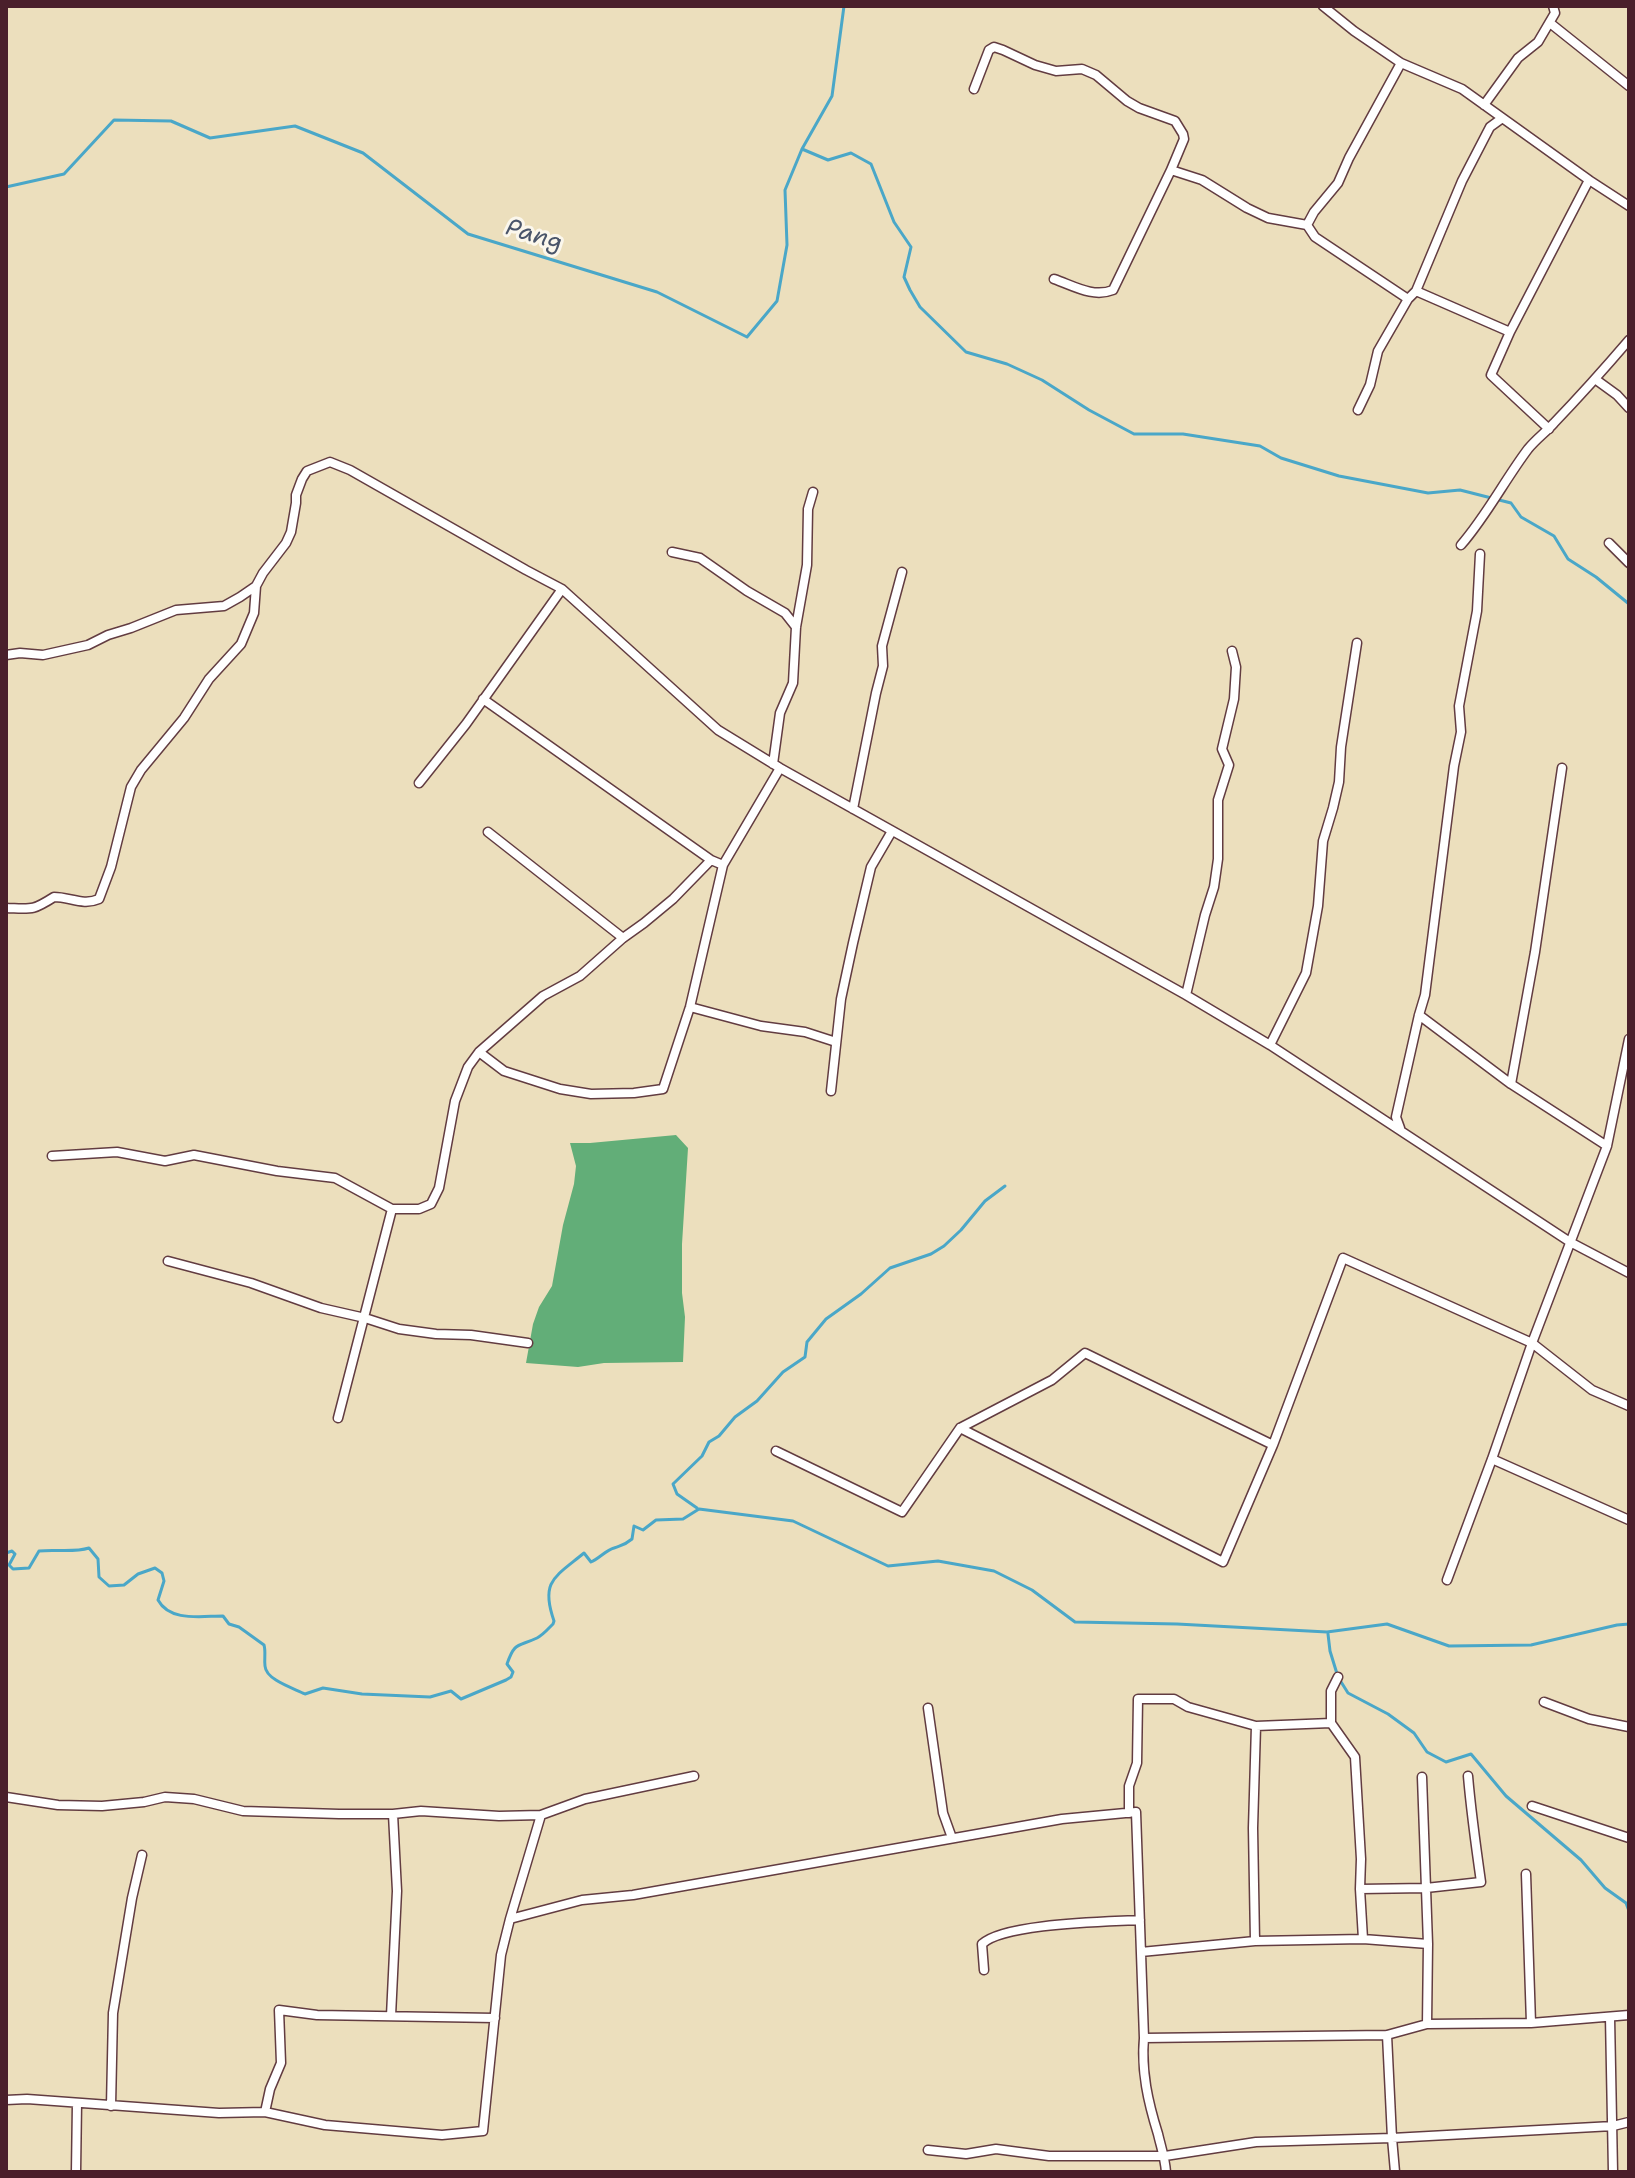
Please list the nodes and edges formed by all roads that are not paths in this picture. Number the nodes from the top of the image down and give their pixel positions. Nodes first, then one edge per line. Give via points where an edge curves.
1 (1323, 6) edge
2 (1553, 6) edge
3 (1550, 23) junction
4 (1401, 63) junction
5 (1629, 86) edge
6 (974, 89) dead end
7 (1484, 105) junction
8 (1501, 119) junction
9 (1171, 170) junction
10 (1589, 180) junction
11 (1629, 206) edge
12 (1307, 225) junction
13 (1054, 279) dead end
14 (1416, 291) junction
15 (1408, 299) junction
16 (1510, 332) junction
17 (1629, 340) edge
18 (1595, 379) junction
19 (1629, 408) edge
20 (1358, 410) dead end
21 (1549, 429) junction
22 (813, 492) dead end
23 (1609, 543) dead end
24 (1461, 545) dead end
25 (672, 552) dead end
26 (1480, 554) dead end
27 (1629, 563) edge
28 (902, 572) dead end
29 (256, 586) junction
30 (562, 589) junction
31 (796, 627) junction
32 (1357, 643) dead end
33 (1232, 651) dead end
34 (6, 655) edge
35 (483, 699) junction
36 (777, 766) junction
37 (1562, 768) dead end
38 (419, 783) dead end
39 (853, 809) junction
40 (892, 831) junction
41 (488, 832) dead end
42 (711, 860) junction
43 (723, 865) junction
44 (6, 908) edge
45 (623, 938) junction
46 (1186, 995) junction
47 (690, 1007) junction
48 (1419, 1015) junction
49 (1629, 1039) edge
50 (836, 1042) junction
51 (1270, 1045) junction
52 (479, 1052) junction
53 (1511, 1084) junction
54 (831, 1091) dead end
55 (1400, 1129) junction
56 (1607, 1146) junction
57 (52, 1156) dead end
58 (392, 1209) junction
59 (1570, 1242) junction
60 (168, 1261) dead end
61 (1629, 1273) edge
62 (365, 1318) junction
63 (528, 1343) dead end
64 (1532, 1343) junction
65 (1629, 1406) edge
66 (338, 1418) dead end
67 (960, 1428) junction
68 (1273, 1445) junction
69 (776, 1451) dead end
70 (1492, 1459) junction
71 (1629, 1520) edge
72 (1447, 1580) dead end
73 (1338, 1677) dead end
74 (1544, 1702) dead end
75 (928, 1708) dead end
76 (1331, 1723) junction
77 (1256, 1726) junction
78 (1629, 1727) edge
79 (694, 1776) dead end
80 (1468, 1776) dead end
81 (1422, 1777) dead end
82 (6, 1797) edge
83 (1532, 1806) dead end
84 (1129, 1813) junction
85 (393, 1814) junction
86 (541, 1815) junction
87 (952, 1838) junction
88 (1629, 1838) edge
89 (142, 1855) dead end
90 (1526, 1874) dead end
91 (1426, 1888) junction
92 (1360, 1889) junction
93 (510, 1919) junction
94 (1140, 1920) junction
95 (1363, 1939) junction
96 (1255, 1941) junction
97 (1428, 1944) junction
98 (1141, 1952) junction
99 (984, 1970) dead end
100 (1629, 2015) edge
101 (391, 2016) junction
102 (1610, 2017) junction
103 (495, 2018) junction
104 (1531, 2023) junction
105 (1427, 2024) junction
106 (1387, 2035) junction
107 (1144, 2038) junction
108 (6, 2100) edge
109 (77, 2103) junction
110 (111, 2106) junction
111 (265, 2112) junction
112 (1629, 2122) edge
113 (1613, 2126) junction
114 (1392, 2138) junction
115 (928, 2150) dead end
116 (1165, 2156) junction
117 (76, 2172) edge
118 (1166, 2172) edge
119 (1395, 2172) edge
120 (1613, 2172) edge

1 - 4 street
2 - 3 street
3 - 5 street
3 - 7 street
4 - 7 street via 1462,89
4 - 12 street via 1338,183
6 - 9 street via 994,47 1056,71 1082,69 1139,108 1175,121 1184,139
7 - 8 street
8 - 10 street
8 - 14 street via 1490,127 1462,181
9 - 12 street via 1202,180 1268,218
9 - 13 street via 1113,290 1102,295
10 - 11 street
10 - 16 street
12 - 15 street via 1315,237
14 - 15 street
14 - 16 street
15 - 20 street via 1378,351
16 - 21 street via 1491,375
17 - 18 street
18 - 19 street
18 - 21 street
21 - 24 street via 1531,445
22 - 31 street
23 - 27 street
25 - 31 street via 700,558 785,613
26 - 48 street via 1477,611 1459,706 1461,732
28 - 39 street via 882,646 883,666
29 - 30 street via 291,532 302,479 307,471 330,462
29 - 34 street via 224,606 176,610 88,645 43,655
29 - 44 street via 254,613 241,644 209,679 131,787 99,899 54,897 36,909
30 - 35 street
30 - 36 street via 718,730
31 - 36 street via 793,683 780,713
32 - 51 street via 1306,973
33 - 46 street via 1235,689 1222,749 1229,765 1218,800 1216,873
35 - 38 street
35 - 42 street
36 - 39 street
36 - 43 street
37 - 53 street
39 - 40 street
40 - 46 street
40 - 50 street via 871,867
41 - 45 street
42 - 43 street
42 - 45 street
43 - 47 street
45 - 52 street via 580,976 543,996
46 - 51 street
47 - 50 street
47 - 52 street via 663,1089 605,1094 560,1089 504,1071
48 - 53 street
48 - 55 street via 1396,1117
49 - 56 street
50 - 54 street
51 - 55 street
52 - 58 street via 455,1101 439,1188 431,1204
53 - 56 street
55 - 59 street
56 - 59 street
57 - 58 street via 117,1152 165,1161 194,1155 335,1178
58 - 62 street
59 - 61 street
59 - 64 street
60 - 62 street
62 - 63 street via 399,1329
62 - 66 street
64 - 65 street via 1592,1390
64 - 68 street via 1343,1258
64 - 70 street
67 - 68 street via 1052,1380 1085,1353
67 - 68 street via 1223,1562
67 - 69 street via 902,1512
70 - 71 street
70 - 72 street
73 - 76 street via 1331,1691
74 - 78 street
75 - 87 street via 943,1813
76 - 77 street
76 - 92 street via 1355,1757
77 - 84 street via 1174,1699 1138,1699 1137,1763 1129,1786
77 - 96 street
79 - 86 street via 585,1799
80 - 91 street via 1481,1882
81 - 91 street
82 - 85 street via 102,1806 165,1797 243,1811
83 - 88 street
84 - 87 street
84 - 94 street via 1136,1812
85 - 86 street
85 - 101 street via 397,1891
86 - 93 street
87 - 93 street via 582,1900
89 - 110 street via 113,2013
90 - 104 street
91 - 92 street
91 - 97 street
92 - 95 street
93 - 103 street
94 - 98 street
94 - 99 street via 1026,1929 987,1940 982,1944
95 - 96 street
95 - 97 street
96 - 98 street
97 - 105 street
98 - 107 street
100 - 102 street
101 - 103 street
101 - 111 street via 279,2010 281,2063
102 - 104 street
102 - 113 street
103 - 111 street via 483,2131 442,2135 325,2125
104 - 105 street
105 - 106 street
106 - 107 street
106 - 114 street
107 - 116 street via 1142,2065
108 - 109 street
109 - 110 street
109 - 117 street
110 - 111 street
112 - 113 street
113 - 114 street
113 - 120 street
114 - 116 street via 1256,2142
114 - 119 street
115 - 116 street
116 - 118 street

